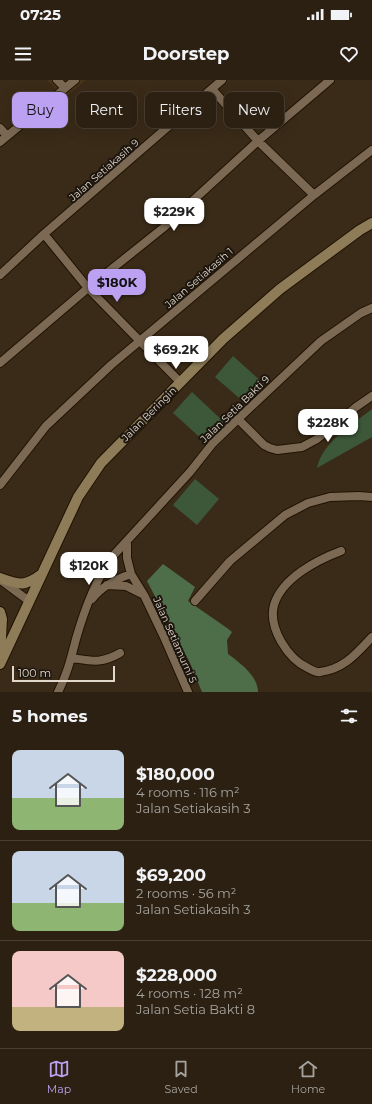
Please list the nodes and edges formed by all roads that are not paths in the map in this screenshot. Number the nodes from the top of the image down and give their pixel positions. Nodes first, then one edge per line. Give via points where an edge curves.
1 (57, 80) edge
2 (75, 80) edge
3 (222, 80) edge
4 (330, 80) edge
5 (65, 88) junction
6 (212, 89) junction
7 (0, 128) edge
8 (7, 136) junction
9 (258, 141) junction
10 (0, 142) edge
11 (372, 150) edge
12 (314, 195) junction
13 (372, 223) edge
14 (44, 234) junction
15 (0, 275) edge
16 (88, 288) junction
17 (372, 308) edge
18 (141, 341) junction
19 (0, 363) edge
20 (180, 382) junction
21 (372, 396) edge
22 (238, 419) junction
23 (0, 485) edge
24 (372, 497) edge
25 (127, 541) junction
26 (341, 551) dead end
27 (43, 573) junction
28 (131, 574) junction
29 (0, 579) edge
30 (106, 585) junction
31 (144, 595) junction
32 (29, 601) junction
33 (195, 601) dead end
34 (88, 604) junction
35 (0, 612) edge
36 (372, 637) edge
37 (120, 653) dead end
38 (0, 657) edge
39 (72, 658) junction
40 (0, 664) edge
41 (58, 692) edge
42 (188, 692) edge

1 - 5 street
2 - 5 street
3 - 6 street, Jalan Setiakasih 9
4 - 9 street
5 - 8 street
6 - 9 street
6 - 14 street, Jalan Setiakasih 9
7 - 8 street
8 - 10 street
9 - 12 street
9 - 16 street via 163,228
11 - 12 street, Jalan Setiakasih 1
12 - 18 street, Jalan Setiakasih 1
13 - 20 street, Jalan Beringin via 280,289 223,339
14 - 15 street, Jalan Setiakasih 9
14 - 16 street
16 - 18 street
16 - 19 street
17 - 22 street, Jalan Setia Bakti 9 via 321,341
18 - 20 street
18 - 23 street, Jalan Setiakasih 1 via 46,426
20 - 27 street, Jalan Beringin via 100,463 78,497
21 - 22 street via 317,439 302,447 277,450 270,448
22 - 25 street, Jalan Setia Bakti 9 via 213,443
24 - 33 street via 330,497 308,502 285,515 230,561
25 - 28 street, Jalan Setiamurni 5 via 127,558
25 - 34 street, Jalan Setia Bakti 9 via 101,572
26 - 36 street via 309,566 285,587 274,606 278,635 293,659 302,666 318,672 332,670 345,664
27 - 29 street via 31,582 18,585
27 - 32 street, Jalan Beringin
28 - 30 street
28 - 31 street, Jalan Setiamurni 5
29 - 32 street
30 - 31 street, Jalan Setiamurni 5 via 126,586
30 - 34 street
31 - 42 street, Jalan Setiamurni 5
32 - 40 street, Jalan Beringin
34 - 39 street, Jalan Setia Bakti 9
35 - 38 street
37 - 39 street via 100,661
39 - 41 street, Jalan Setia Bakti 9

